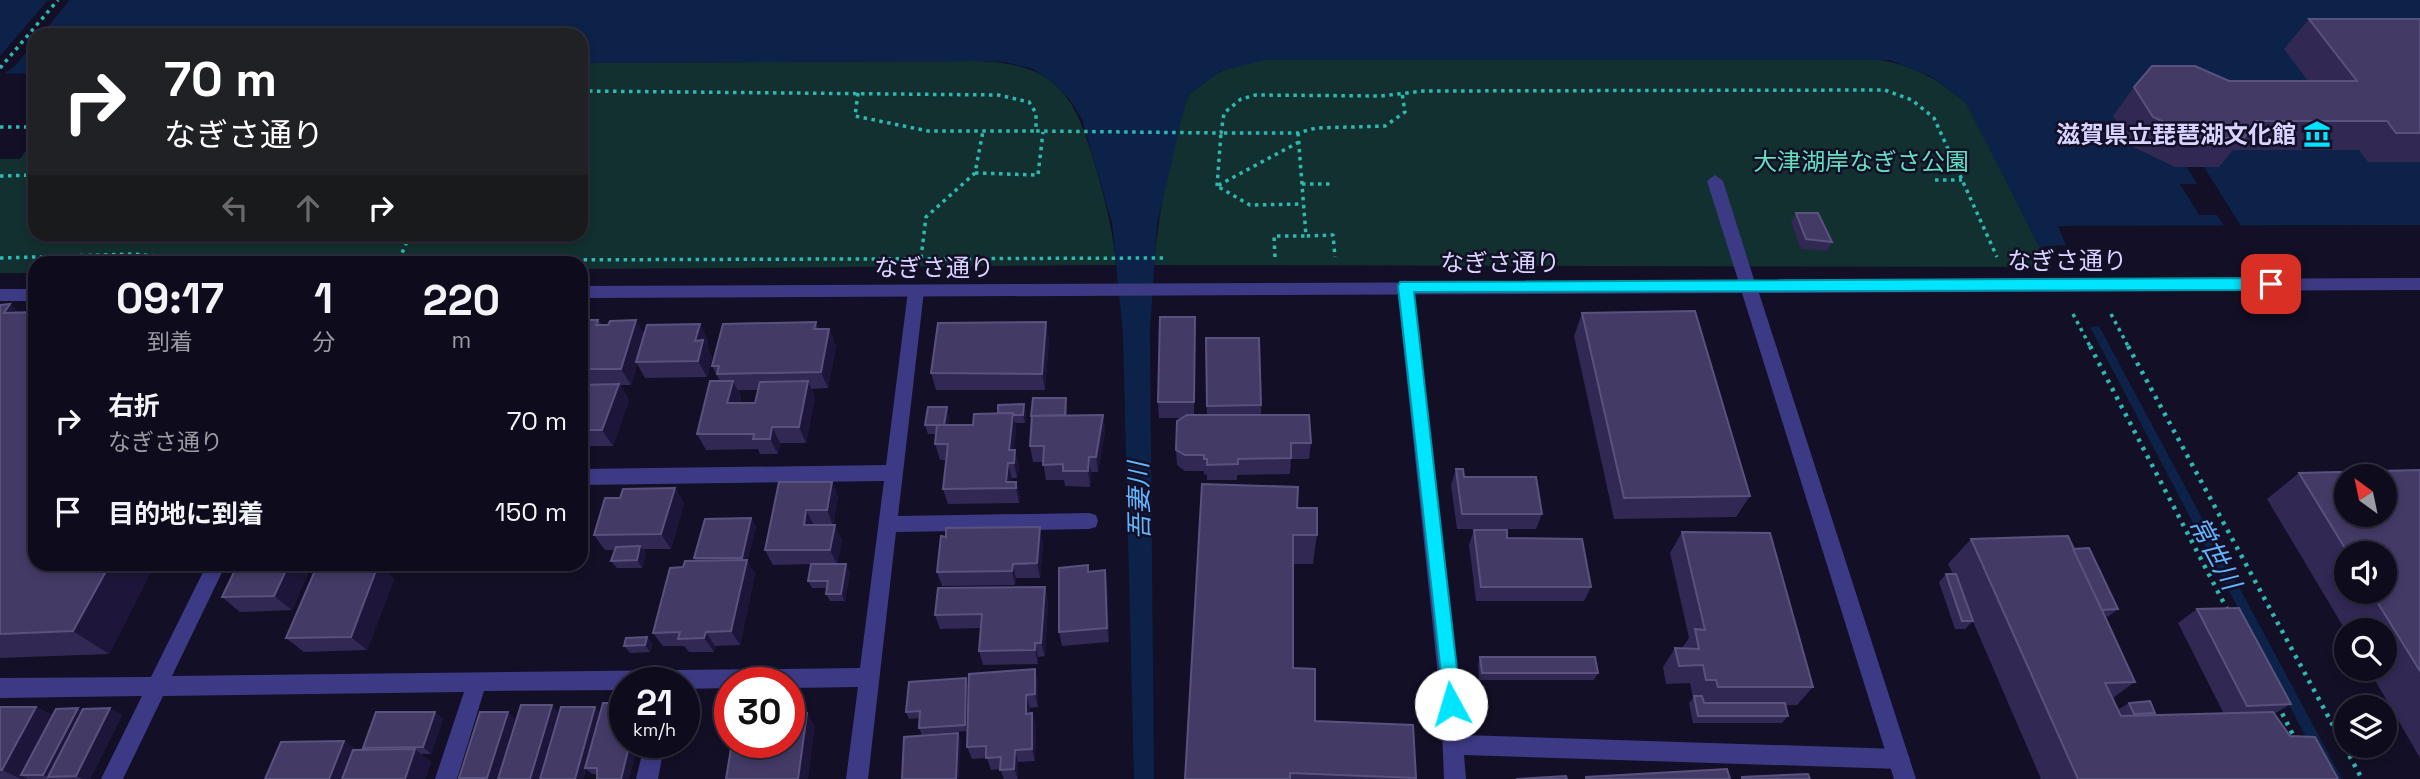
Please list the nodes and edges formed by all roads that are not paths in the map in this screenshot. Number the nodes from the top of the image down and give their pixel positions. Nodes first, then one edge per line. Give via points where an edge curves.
1 (1715, 181) dead end
2 (2420, 284) edge
3 (1405, 286) junction
4 (1748, 286) junction
5 (916, 291) junction
6 (588, 292) edge
7 (0, 295) edge
8 (28, 295) edge
9 (894, 473) junction
10 (588, 477) edge
11 (1088, 521) dead end
12 (888, 524) junction
13 (213, 571) edge
14 (869, 677) junction
15 (700, 680) edge
16 (609, 681) edge
17 (477, 682) junction
18 (156, 686) junction
19 (0, 688) edge
20 (1453, 746) junction
21 (652, 758) edge
22 (1902, 769) edge
23 (111, 779) edge
24 (446, 779) edge
25 (647, 779) edge
26 (857, 779) edge
27 (1455, 779) edge

1 - 4 street
2 - 4 street, なぎさ通り
3 - 4 street, なぎさ通り
3 - 5 street, なぎさ通り via 1165,292
3 - 20 street
4 - 22 street
5 - 6 street, なぎさ通り
5 - 9 street
7 - 8 street
9 - 10 street
9 - 12 street
11 - 12 street
12 - 14 street
13 - 18 street
14 - 15 street
14 - 26 street
16 - 17 street
17 - 18 street
17 - 24 street
18 - 19 street
18 - 23 street
20 - 22 street
20 - 27 street
21 - 25 street

